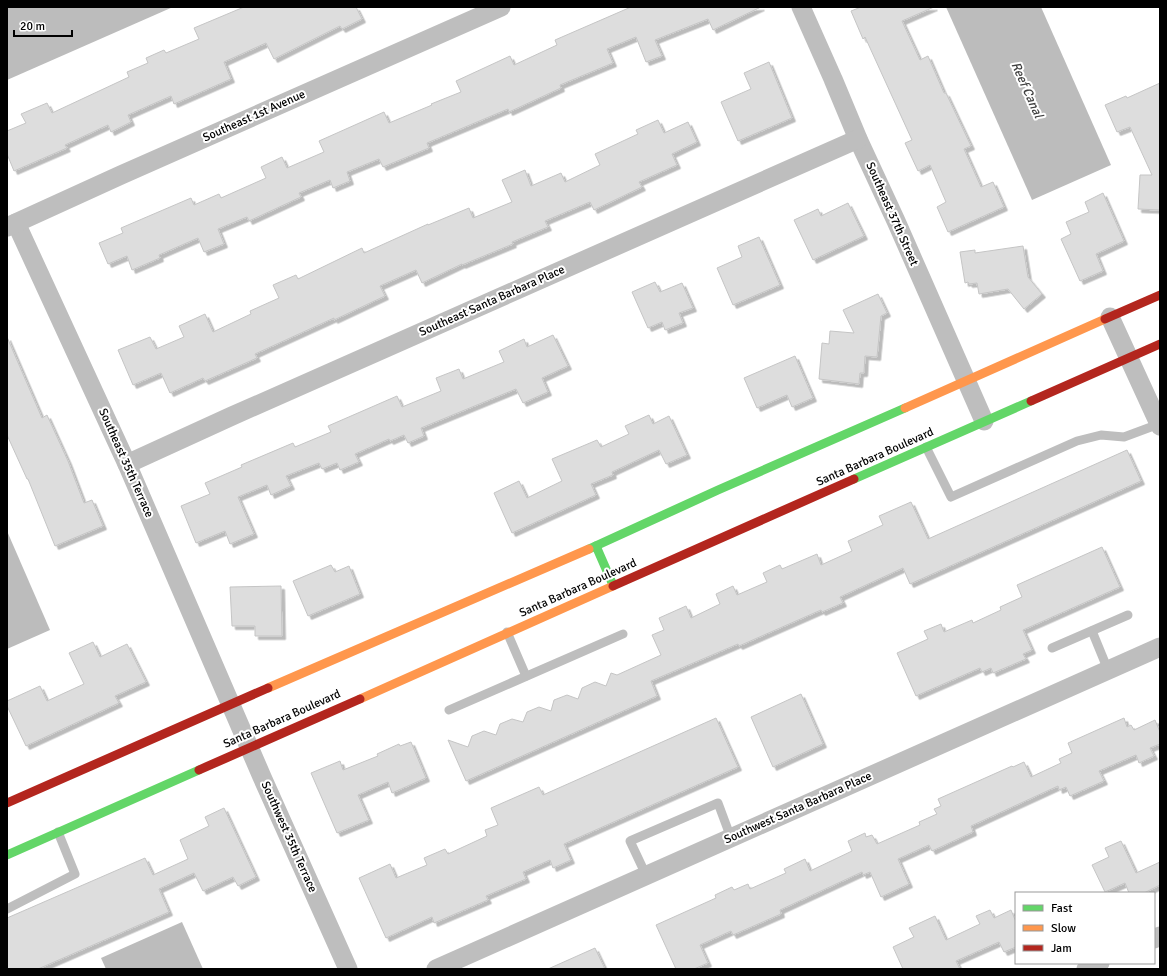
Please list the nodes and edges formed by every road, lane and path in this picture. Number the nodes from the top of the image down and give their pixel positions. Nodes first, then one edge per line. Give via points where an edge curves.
1 (501, 7) edge
2 (801, 7) edge
3 (858, 139) junction
4 (12, 225) edge
5 (1160, 295) edge
6 (1110, 317) junction
7 (1160, 344) edge
8 (1129, 358) junction
9 (965, 380) junction
10 (984, 421) junction
11 (1159, 425) edge
12 (926, 447) junction
13 (127, 464) junction
14 (596, 546) junction
15 (614, 585) junction
16 (1128, 615) dead end
17 (1092, 631) junction
18 (507, 632) junction
19 (623, 634) dead end
20 (1160, 647) edge
21 (1052, 648) dead end
22 (1108, 670) junction
23 (526, 676) junction
24 (231, 705) junction
25 (450, 710) dead end
26 (249, 746) junction
27 (7, 803) edge
28 (58, 832) junction
29 (731, 838) junction
30 (7, 855) edge
31 (646, 875) junction
32 (7, 909) edge
33 (1098, 964) edge
34 (348, 969) edge
35 (436, 969) edge
36 (1086, 969) edge

1 - 4 street, Southeast 1st Avenue
2 - 3 street, Southeast 37th Street
3 - 9 street, Southeast 37th Street
3 - 13 street, Southeast Santa Barbara Place
4 - 13 street, Southeast 35th Terrace
5 - 6 main road
6 - 8 street
6 - 9 main road
7 - 8 main road, Santa Barbara Boulevard
8 - 10 main road, Santa Barbara Boulevard
8 - 11 street
9 - 10 street, Southeast 37th Street
9 - 14 main road
10 - 12 main road, Santa Barbara Boulevard
11 - 12 lane via 1124,437 1101,435 1077,441 951,497
12 - 15 main road, Santa Barbara Boulevard
13 - 24 street, Southeast 35th Terrace
14 - 15 main road
14 - 24 main road
15 - 18 main road, Santa Barbara Boulevard
16 - 17 lane
17 - 21 lane
17 - 22 lane
18 - 23 lane
18 - 26 main road, Santa Barbara Boulevard
19 - 23 lane
20 - 22 street, Southwest Santa Barbara Place
22 - 29 street, Southwest Santa Barbara Place
23 - 25 lane
24 - 26 street, Southwest 35th Terrace
24 - 27 main road
26 - 28 main road, Santa Barbara Boulevard
26 - 34 street, Southwest 35th Terrace
28 - 30 main road, Santa Barbara Boulevard
28 - 32 lane via 75,874
29 - 31 street, Southwest Santa Barbara Place
29 - 31 lane via 718,803 630,841
31 - 35 street, Southwest Santa Barbara Place
33 - 36 street

